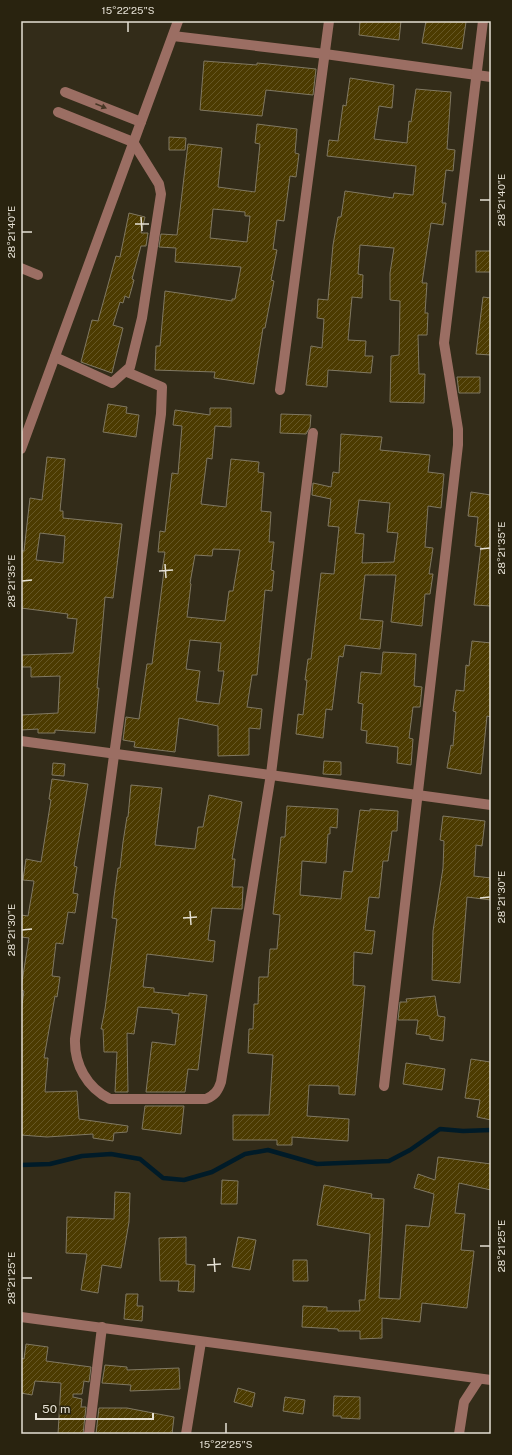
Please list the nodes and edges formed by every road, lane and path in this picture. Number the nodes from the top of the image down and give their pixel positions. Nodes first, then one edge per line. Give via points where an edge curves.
1 (178, 21) edge
2 (330, 21) edge
3 (483, 21) edge
4 (173, 36) junction
5 (325, 54) junction
6 (476, 75) junction
7 (491, 77) edge
8 (65, 92) dead end
9 (58, 112) dead end
10 (141, 122) junction
11 (133, 142) junction
12 (21, 268) edge
13 (38, 275) dead end
14 (55, 357) junction
15 (127, 372) junction
16 (280, 390) dead end
17 (313, 433) dead end
18 (21, 449) edge
19 (21, 741) edge
20 (115, 754) junction
21 (271, 774) junction
22 (417, 796) junction
23 (491, 805) edge
24 (384, 1086) dead end
25 (21, 1317) edge
26 (102, 1327) junction
27 (201, 1342) junction
28 (479, 1379) junction
29 (491, 1380) edge
30 (89, 1434) edge
31 (186, 1434) edge
32 (459, 1434) edge

1 - 4 street
2 - 5 street
3 - 6 street
4 - 5 street
4 - 10 street
5 - 6 street
5 - 16 street
6 - 7 street
6 - 22 street via 444,343 458,429 458,445
8 -> 10 street
9 - 11 street
10 - 11 street
11 - 14 street
11 - 15 street via 159,184 161,194 142,318
12 - 13 street
14 - 15 street via 112,383
14 - 18 street
15 - 20 street via 162,387 161,414
17 - 21 street
19 - 20 street
20 - 21 street
20 - 21 street via 75,1039 79,1066 102,1095 110,1099 206,1099 214,1096 218,1090
21 - 22 street
22 - 23 street
22 - 24 street
25 - 26 street
26 - 27 street
26 - 30 street
27 - 28 street
27 - 31 street
28 - 29 street
28 - 32 street via 464,1402

